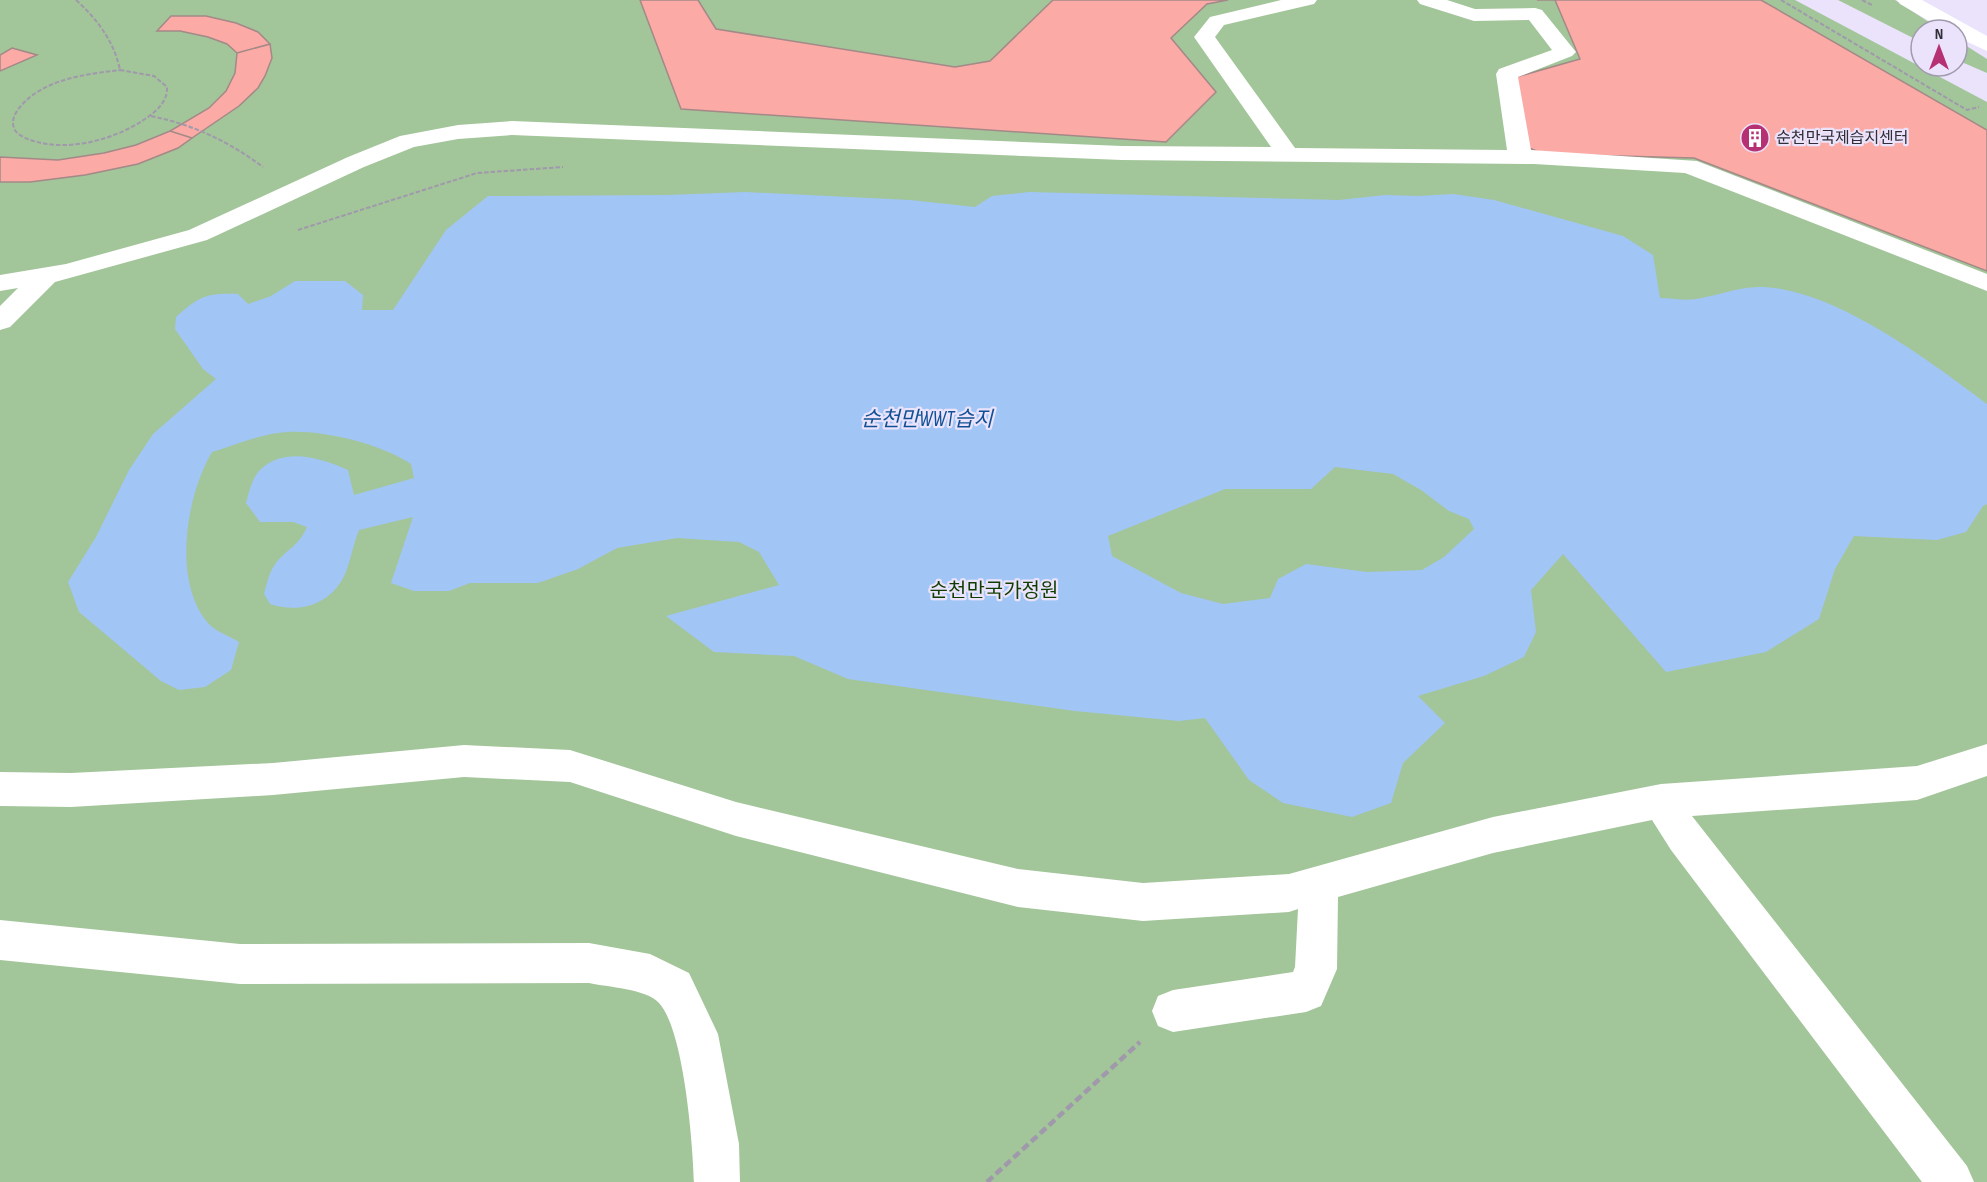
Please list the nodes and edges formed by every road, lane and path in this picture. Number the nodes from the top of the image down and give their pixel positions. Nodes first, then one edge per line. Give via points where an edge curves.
1 (76, 0) edge
2 (1307, 0) edge
3 (1426, 0) edge
4 (1781, 0) edge
5 (1907, 0) edge
6 (1987, 45) edge
7 (120, 70) junction
8 (1979, 107) dead end
9 (151, 116) junction
10 (1288, 155) junction
11 (1520, 157) junction
12 (565, 166) dead end
13 (294, 192) junction
14 (290, 232) dead end
15 (46, 276) junction
16 (0, 283) edge
17 (1987, 283) edge
18 (0, 321) edge
19 (1987, 760) edge
20 (0, 789) edge
21 (1660, 801) junction
22 (1319, 884) junction
23 (0, 940) edge
24 (1173, 1011) joint
25 (717, 1182) edge
26 (987, 1182) edge
27 (1951, 1182) edge

1 - 7 path via 105,32
2 - 10 street via 1217,21 1204,37
3 - 11 street via 1474,15 1535,14 1565,52 1507,74
4 - 8 path via 1967,110
5 - 6 street
7 - 9 path via 156,75 165,83 168,93
7 - 9 path via 74,77 42,91 19,107 13,119 15,129 23,137 60,144 110,135
9 - 13 path via 210,132 242,150
10 - 11 street
10 - 13 street via 1122,153 512,128 408,141
11 - 17 street via 1689,166
12 - 14 path via 477,172
13 - 15 street via 198,235
15 - 16 street
15 - 18 street
19 - 21 street via 1917,783
20 - 22 street via 71,790 261,779 464,761 570,766 736,819 1018,888 1143,902 1289,893
21 - 22 street via 1493,835
21 - 27 street
22 - 24 street via 1316,969 1306,991
23 - 25 street via 240,964 590,963 650,974 674,988 697,1034 716,1144
24 - 26 path

